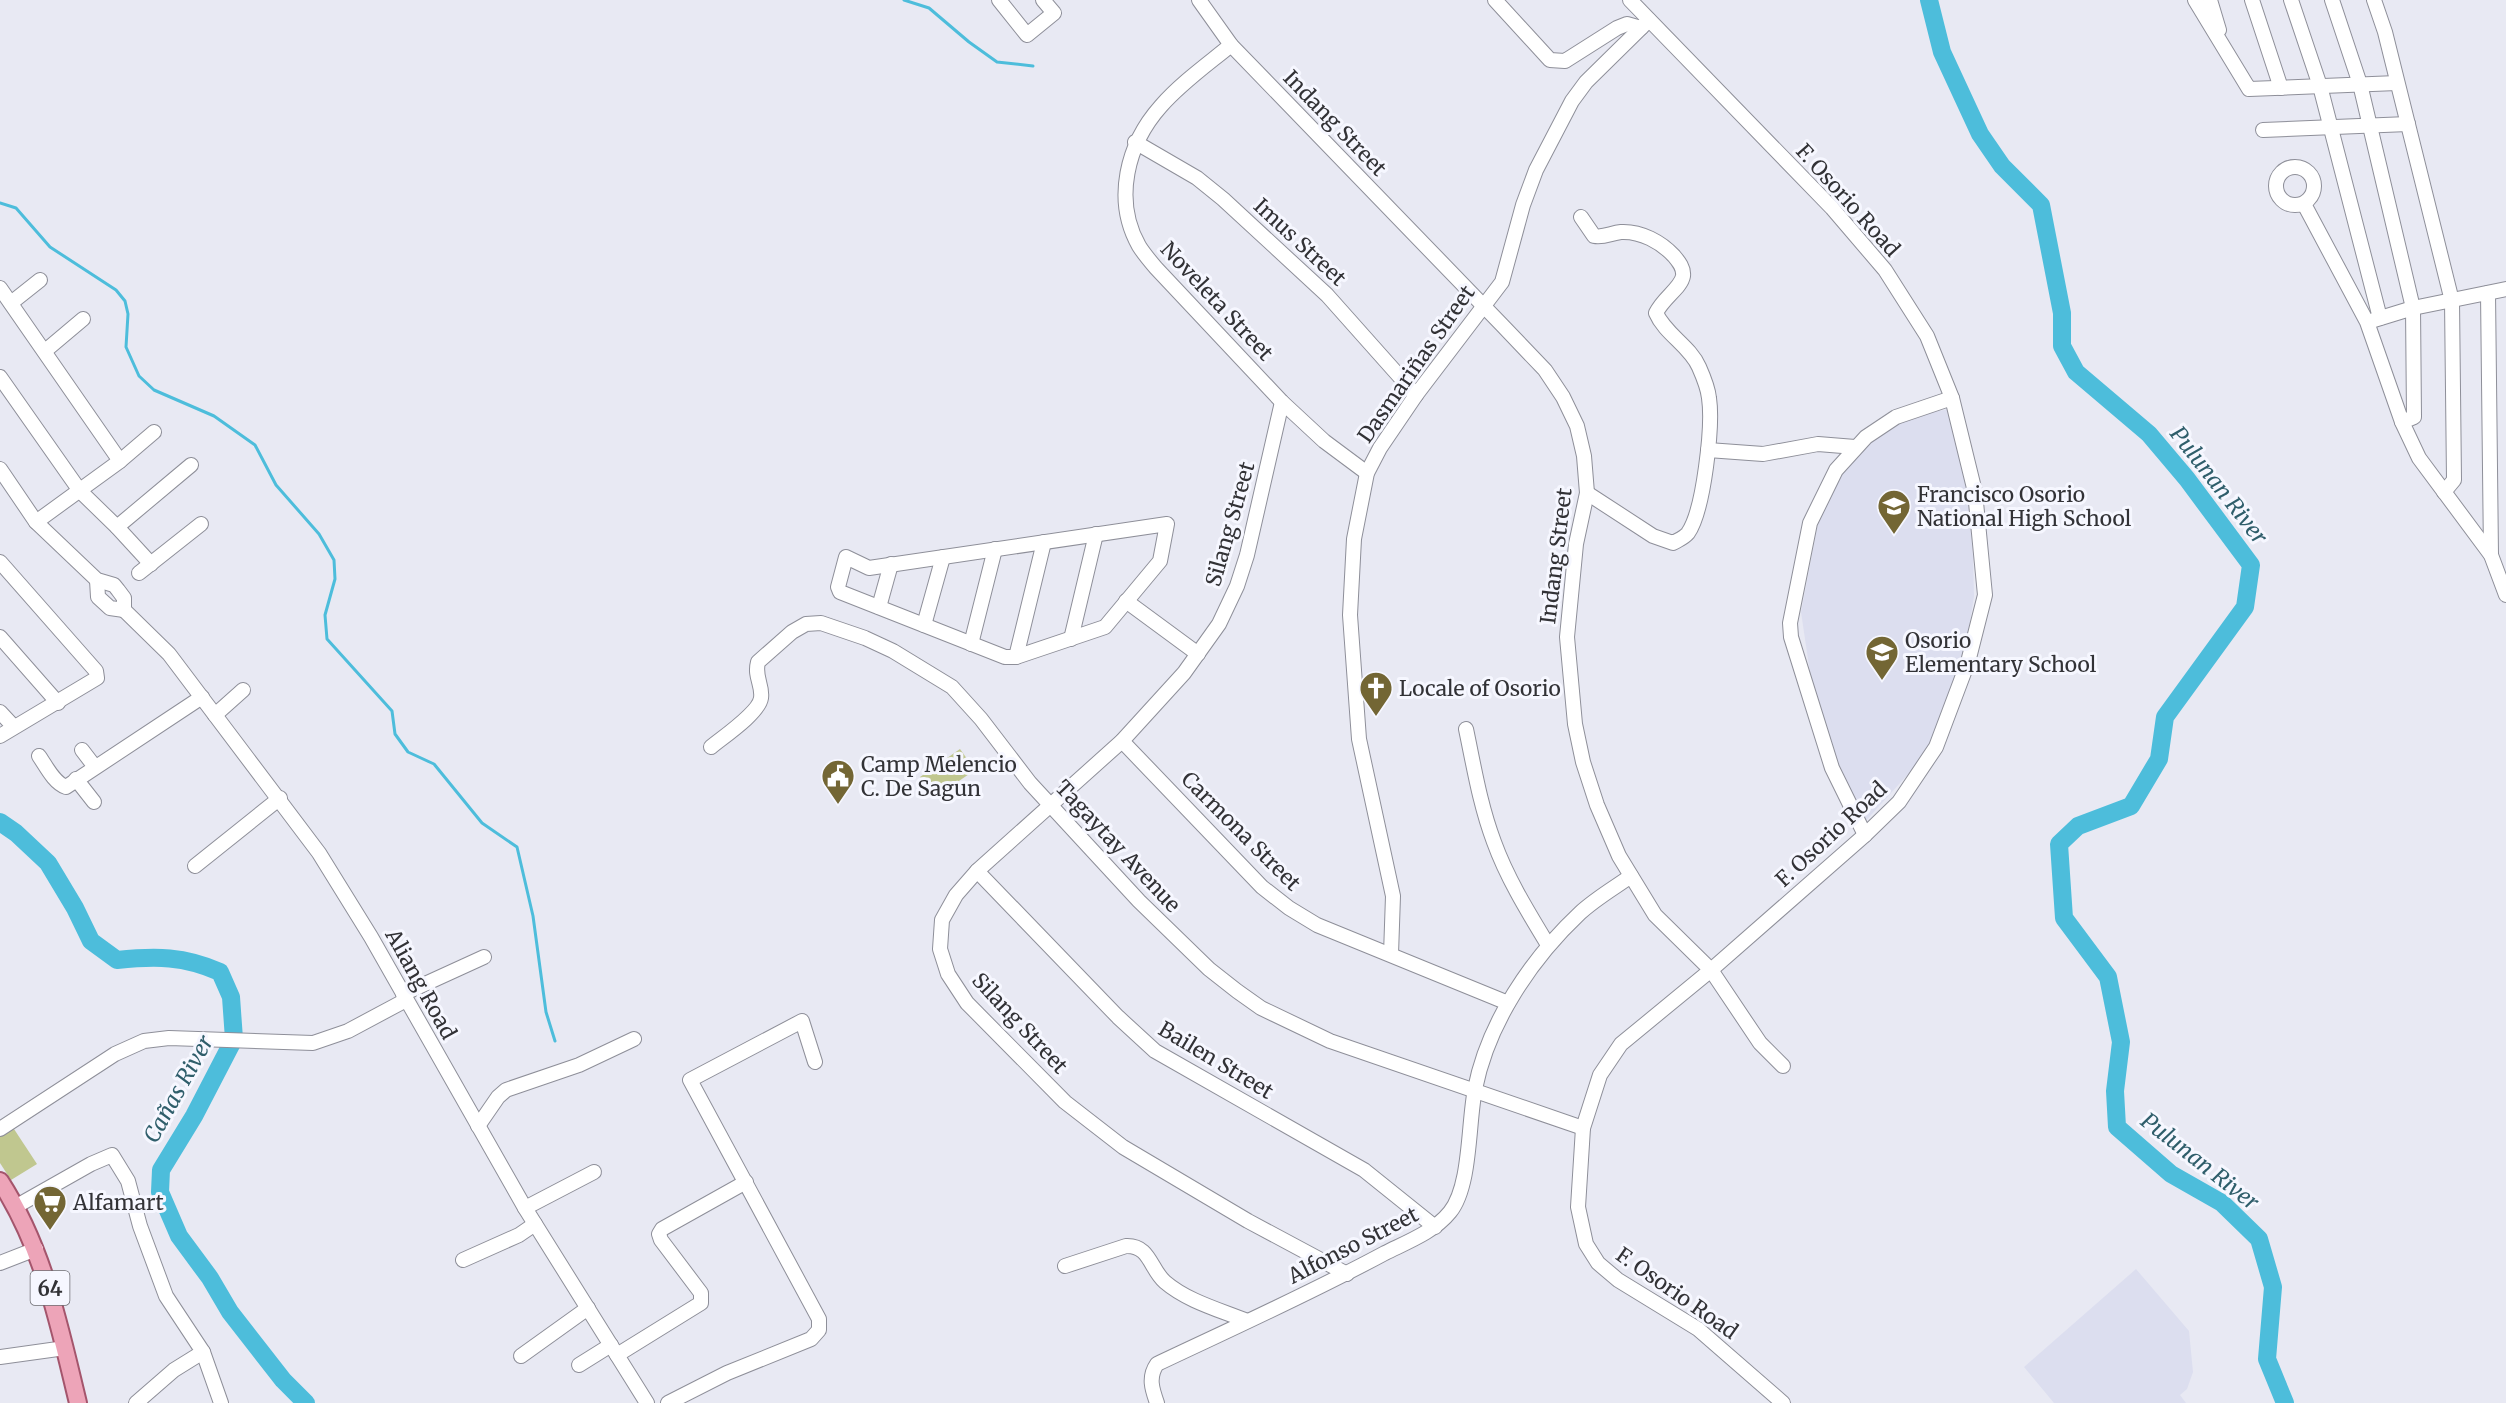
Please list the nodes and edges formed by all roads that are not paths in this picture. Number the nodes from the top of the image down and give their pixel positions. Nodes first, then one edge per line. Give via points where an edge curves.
1 (999, 0) edge
2 (1043, 0) edge
3 (1199, 0) edge
4 (1495, 0) edge
5 (1630, 0) edge
6 (2195, 0) edge
7 (2210, 0) edge
8 (2252, 0) edge
9 (2291, 0) edge
10 (2332, 0) edge
11 (2374, 0) edge
12 (1645, 24) junction
13 (1231, 45) junction
14 (2223, 46) junction
15 (2397, 82) junction
16 (2360, 84) junction
17 (2320, 86) junction
18 (2281, 88) junction
19 (2408, 124) junction
20 (2370, 126) junction
21 (2331, 129) junction
22 (2263, 130) dead end
23 (1136, 142) junction
24 (2304, 204) dead end
25 (1581, 217) dead end
26 (40, 280) dead end
27 (0, 288) edge
28 (2506, 289) edge
29 (2488, 293) junction
30 (2452, 301) junction
31 (11, 303) junction
32 (1483, 305) junction
33 (2413, 308) junction
34 (83, 319) dead end
35 (2373, 320) junction
36 (45, 351) junction
37 (0, 377) edge
38 (1416, 395) junction
39 (1952, 398) junction
40 (1282, 402) junction
41 (2402, 422) junction
42 (154, 432) dead end
43 (1856, 447) junction
44 (1708, 450) junction
45 (120, 461) junction
46 (190, 465) dead end
47 (0, 469) edge
48 (1367, 473) junction
49 (4, 484) edge
50 (80, 491) junction
51 (2444, 492) junction
52 (1587, 493) junction
53 (36, 522) junction
54 (201, 524) dead end
55 (117, 527) junction
56 (1096, 534) junction
57 (1044, 542) junction
58 (995, 549) junction
59 (2491, 555) junction
60 (943, 557) junction
61 (0, 562) edge
62 (152, 564) junction
63 (891, 564) junction
64 (139, 573) dead end
65 (97, 580) junction
66 (2506, 595) edge
67 (1126, 602) junction
68 (879, 607) junction
69 (124, 610) junction
70 (924, 625) junction
71 (0, 637) edge
72 (1071, 639) junction
73 (971, 644) junction
74 (1198, 654) junction
75 (1016, 657) junction
76 (243, 690) dead end
77 (202, 697) junction
78 (58, 703) junction
79 (0, 712) edge
80 (215, 715) junction
81 (14, 727) junction
82 (1466, 729) dead end
83 (0, 736) edge
84 (1122, 741) junction
85 (711, 747) dead end
86 (82, 750) dead end
87 (39, 756) dead end
88 (95, 767) junction
89 (76, 780) junction
90 (280, 798) junction
91 (94, 802) dead end
92 (1051, 806) junction
93 (1865, 835) junction
94 (195, 866) dead end
95 (977, 871) junction
96 (1631, 876) junction
97 (1548, 945) junction
98 (1391, 954) junction
99 (484, 957) dead end
100 (1711, 970) junction
101 (404, 997) junction
102 (1508, 1003) junction
103 (634, 1039) dead end
104 (815, 1062) dead end
105 (1783, 1066) dead end
106 (1475, 1089) junction
107 (478, 1126) junction
108 (1583, 1128) junction
109 (0, 1129) edge
110 (594, 1172) dead end
111 (0, 1181) edge
112 (746, 1182) junction
113 (15, 1207) junction
114 (525, 1208) junction
115 (535, 1224) junction
116 (1435, 1227) junction
117 (36, 1249) junction
118 (464, 1260) dead end
119 (0, 1263) edge
120 (1065, 1266) dead end
121 (1347, 1274) junction
122 (588, 1308) junction
123 (1247, 1321) junction
124 (65, 1348) junction
125 (614, 1351) junction
126 (203, 1352) junction
127 (520, 1356) dead end
128 (0, 1357) edge
129 (579, 1365) dead end
130 (78, 1403) edge
131 (136, 1403) edge
132 (221, 1403) edge
133 (647, 1403) edge
134 (668, 1403) edge
135 (1157, 1403) edge
136 (1783, 1403) edge

1 - 2 street via 1027,35 1054,13
3 - 13 street, Indang Street
4 - 12 street via 1550,60 1564,61 1627,24
5 - 12 street, F. Osorio Road
6 - 14 street
7 - 14 street
8 - 18 street
9 - 17 street
10 - 16 street
11 - 15 street
12 - 32 street, Dasmariñas Street via 1572,101 1536,170 1504,278
12 - 39 street, F. Osorio Road via 1832,208 1885,270 1928,336
13 - 23 street, Noveleta Street via 1162,105
13 - 32 street, Indang Street
14 - 18 street via 2249,89
15 - 16 street
15 - 19 street
16 - 17 street
16 - 20 street
17 - 18 street
17 - 21 street
19 - 20 street
19 - 30 street
20 - 21 street
20 - 33 street
21 - 22 street
21 - 35 street
23 - 38 street, Imus Street via 1197,178 1223,199 1327,295
23 - 40 street, Noveleta Street via 1126,176 1125,206 1140,248
24 - 35 street
25 - 44 street via 1594,236 1621,232 1645,237 1663,244 1681,265 1680,285 1661,302 1656,313 1698,364 1709,398
26 - 31 street
27 - 31 street
28 - 29 street
29 - 30 street
29 - 59 street
30 - 33 street
30 - 51 street via 2454,480
31 - 36 street
32 - 38 street, Dasmariñas Street
32 - 52 street, Indang Street via 1545,370 1563,397 1579,436
33 - 35 street
33 - 41 street via 2414,417
34 - 36 street
35 - 41 street
36 - 45 street
37 - 50 street
38 - 48 street, Dasmariñas Street
39 - 43 street via 1896,417
39 - 93 street, F. Osorio Road via 1975,492 1985,595 1968,662 1936,747 1899,802
40 - 48 street, Noveleta Street via 1324,441
40 - 74 street, Silang Street via 1237,586 1219,624
41 - 51 street via 2419,458
42 - 45 street
43 - 44 street via 1818,444 1763,454
43 - 93 street via 1836,470 1809,523 1790,622 1791,637 1832,768
44 - 52 street via 1702,495 1689,531 1673,543 1653,536
45 - 50 street
46 - 55 street
47 - 49 street
48 - 98 street, Dasmariñas Street via 1354,539 1350,615 1359,739 1393,896
49 - 53 street
50 - 53 street
50 - 55 street
51 - 59 street
52 - 96 street, Indang Street via 1576,544 1567,637 1575,724 1597,805
53 - 65 street
54 - 62 street
55 - 62 street
56 - 57 street
56 - 67 street via 1167,524 1160,561
56 - 72 street
57 - 58 street
57 - 75 street
58 - 60 street
58 - 73 street
59 - 66 street
60 - 63 street
60 - 70 street
61 - 78 street via 97,674 97,678
62 - 64 street
63 - 68 street
63 - 68 street via 869,568 846,557 840,592
65 - 69 street via 114,585 124,598
65 - 69 street via 98,597 110,608
67 - 72 street via 1105,627
67 - 74 street
68 - 70 street
69 - 77 street, Aliang Road via 169,654
70 - 73 street
71 - 78 street
72 - 75 street
73 - 75 street via 1005,657
74 - 84 street, Silang Street
76 - 80 street
77 - 80 street, Aliang Road
77 - 88 street
78 - 81 street
79 - 81 street
80 - 90 street, Aliang Road
81 - 83 street
82 - 97 street via 1494,844
84 - 92 street, Silang Street
84 - 98 street, Carmona Street via 1262,887 1317,925
85 - 92 street, Tagaytay Avenue via 761,701 756,679 758,662 792,632 806,624 821,623 893,651 952,687
86 - 88 street
87 - 89 street via 61,785 66,787
88 - 89 street
89 - 91 street
90 - 94 street
90 - 101 street, Aliang Road via 336,879
92 - 95 street, Silang Street
92 - 106 street, Tagaytay Avenue via 1209,969 1261,1008 1330,1041
93 - 100 street, F. Osorio Road
95 - 116 street, Bailen Street via 1155,1051 1364,1170
95 - 121 street, Silang Street via 956,895 942,920 940,939 948,974 967,1003 1065,1102 1123,1147
96 - 97 street, Alfonso Street via 1582,911
96 - 100 street, Indang Street via 1655,915
97 - 102 street, Alfonso Street
98 - 102 street, Carmona Street
99 - 101 street
100 - 105 street, Indang Street via 1760,1043
100 - 108 street, F. Osorio Road via 1621,1044 1600,1075
101 - 107 street, Aliang Road
101 - 109 street via 348,1031 307,1044 147,1040 124,1049
102 - 106 street, Alfonso Street via 1485,1053
103 - 107 street via 579,1065 506,1090
104 - 112 street via 802,1021 690,1080
106 - 108 street, Tagaytay Avenue
106 - 116 street, Alfonso Street via 1463,1185 1454,1207
107 - 114 street, Aliang Road
108 - 136 street, F. Osorio Road via 1578,1207 1586,1244 1598,1263 1618,1280 1698,1329
110 - 114 street
111 - 113 main road, 64
112 - 125 street via 659,1234 701,1293 701,1303
112 - 134 street via 819,1319 819,1330 811,1339 727,1373
113 - 117 main road, 64
113 - 126 street via 112,1155 128,1181 166,1296
114 - 115 street, Aliang Road
115 - 118 street
115 - 122 street, Aliang Road
116 - 121 street, Alfonso Street
117 - 119 street
117 - 124 main road, 64
120 - 123 street via 1136,1246 1176,1291
121 - 123 street, Alfonso Street
122 - 125 street, Aliang Road
122 - 127 street
123 - 135 street, Alfonso Street via 1157,1364 1151,1373
124 - 128 street
124 - 130 main road, 64
125 - 129 street
125 - 133 street, Aliang Road
126 - 131 street via 174,1370
126 - 132 street

